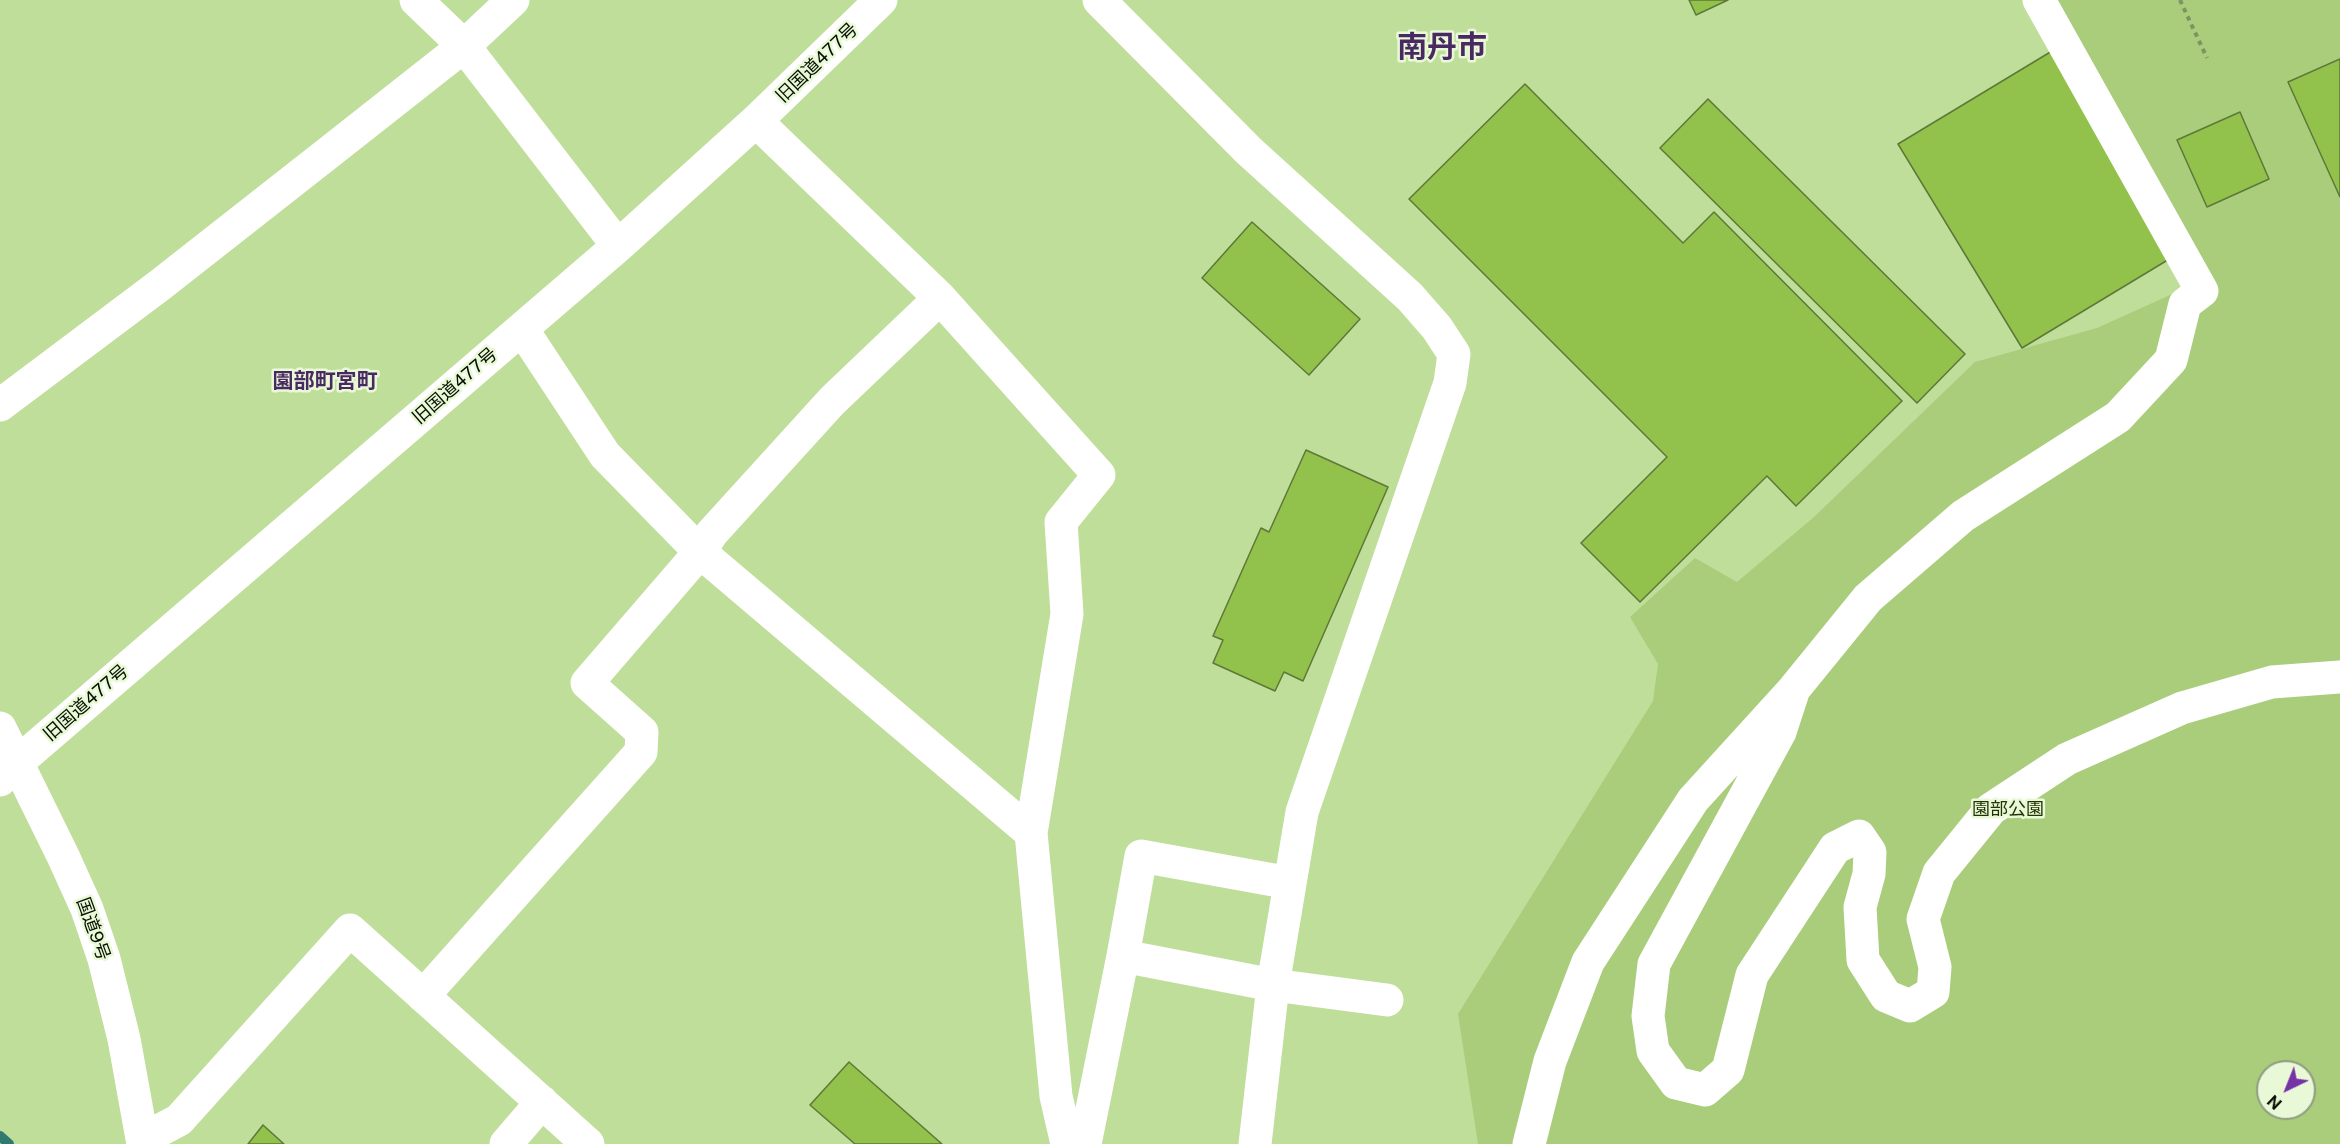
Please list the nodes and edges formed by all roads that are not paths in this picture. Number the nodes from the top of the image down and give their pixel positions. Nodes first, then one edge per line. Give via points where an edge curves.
1 (416, 0) edge
2 (513, 0) edge
3 (881, 0) edge
4 (1098, 0) edge
5 (2039, 0) edge
6 (464, 46) junction
7 (756, 121) junction
8 (618, 246) junction
9 (940, 298) junction
10 (522, 329) junction
11 (0, 405) edge
12 (700, 552) junction
13 (2340, 677) edge
14 (1794, 689) junction
15 (0, 728) edge
16 (9, 771) edge
17 (1030, 833) junction
18 (1290, 883) junction
19 (1123, 956) junction
20 (1273, 985) junction
21 (423, 996) junction
22 (1387, 1000) dead end
23 (542, 1102) junction
24 (143, 1142) edge
25 (506, 1144) edge
26 (588, 1144) edge
27 (1067, 1144) edge
28 (1085, 1144) edge
29 (1255, 1144) edge
30 (1529, 1144) edge

1 - 6 main road
2 - 6 main road
3 - 7 main road, 旧国道477号
4 - 18 main road via 1249,151 1410,297 1454,354 1450,383 1302,812
5 - 14 main road via 2202,291 2185,304 2171,360 2118,417 1963,516 1868,598
6 - 8 main road
6 - 11 main road via 160,285
7 - 8 main road, 旧国道477号
7 - 9 main road
8 - 10 main road, 旧国道477号
9 - 12 main road via 832,401 712,533
9 - 17 main road via 1099,475 1061,522 1067,614
10 - 12 main road via 605,454
10 - 16 main road, 旧国道477号
12 - 17 main road
12 - 21 main road via 587,682 642,732 641,752
13 - 14 main road via 2272,682 2182,708 2067,759 1990,809 1939,873 1923,919 1935,967 1933,992 1910,1006 1886,996 1863,960 1860,907 1870,852 1860,836 1835,848 1752,975 1728,1070 1705,1090 1676,1083 1653,1051 1648,1016 1654,964 1780,732
14 - 30 main road via 1693,800 1588,962 1550,1061
15 - 16 main road, 国道9号
16 - 24 main road, 国道9号 via 87,909 124,1039
17 - 27 main road via 1056,1096
18 - 19 main road via 1141,856
18 - 20 main road
19 - 20 main road
19 - 28 main road
20 - 22 main road
20 - 29 main road
21 - 23 main road
21 - 24 main road via 350,930 179,1120
23 - 25 main road
23 - 26 main road

